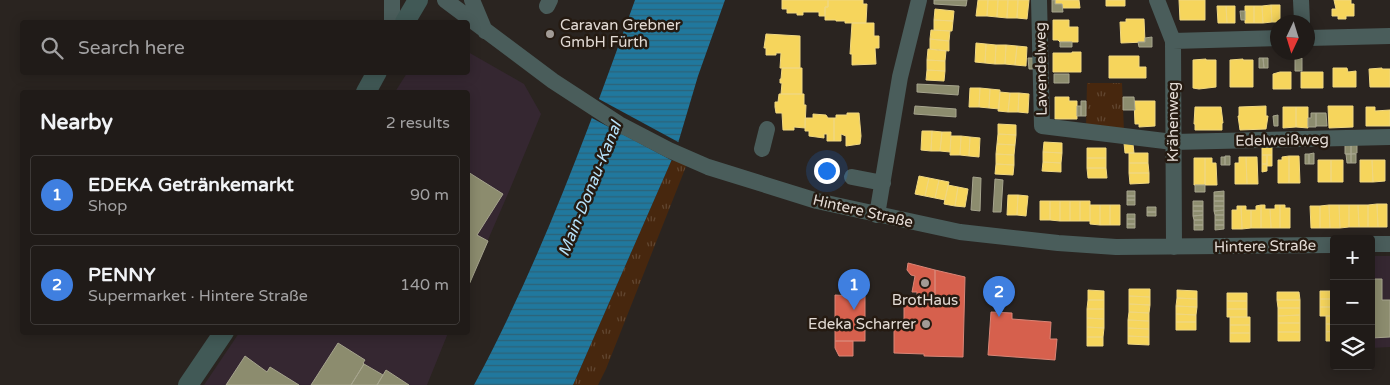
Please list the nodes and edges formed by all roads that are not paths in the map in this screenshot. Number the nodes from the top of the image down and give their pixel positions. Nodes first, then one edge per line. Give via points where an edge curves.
1 (392, 0) edge
2 (418, 0) edge
3 (445, 0) edge
4 (472, 0) edge
5 (919, 0) edge
6 (1039, 0) edge
7 (1157, 0) edge
8 (1301, 0) edge
9 (1302, 15) edge
10 (392, 20) edge
11 (406, 20) edge
12 (485, 31) junction
13 (1390, 36) edge
14 (1270, 38) edge
15 (1315, 38) edge
16 (1173, 41) junction
17 (375, 75) edge
18 (367, 90) edge
19 (767, 129) dead end
20 (1390, 137) edge
21 (1173, 142) junction
22 (762, 149) dead end
23 (852, 177) dead end
24 (883, 183) junction
25 (877, 215) junction
26 (1375, 244) edge
27 (1390, 244) edge
28 (1330, 245) edge
29 (1174, 247) junction
30 (222, 335) edge
31 (188, 385) edge

1 - 10 street
2 - 11 main road
3 - 12 street, Hintere Straße
4 - 12 street
5 - 24 street via 899,83
6 - 21 street, Lavendelweg via 1042,126
7 - 16 street, Krähenweg
8 - 9 street
12 - 25 street, Hintere Straße via 553,82 619,124 670,150 708,167 796,195
13 - 15 street
14 - 16 street
16 - 21 street, Krähenweg
17 - 18 main road
19 - 22 street
20 - 21 street, Edelweißweg
21 - 29 street, Krähenweg
23 - 24 street
24 - 25 street
25 - 29 street, Hintere Straße via 960,232 1058,243
26 - 27 street
28 - 29 street, Hintere Straße
30 - 31 main road

